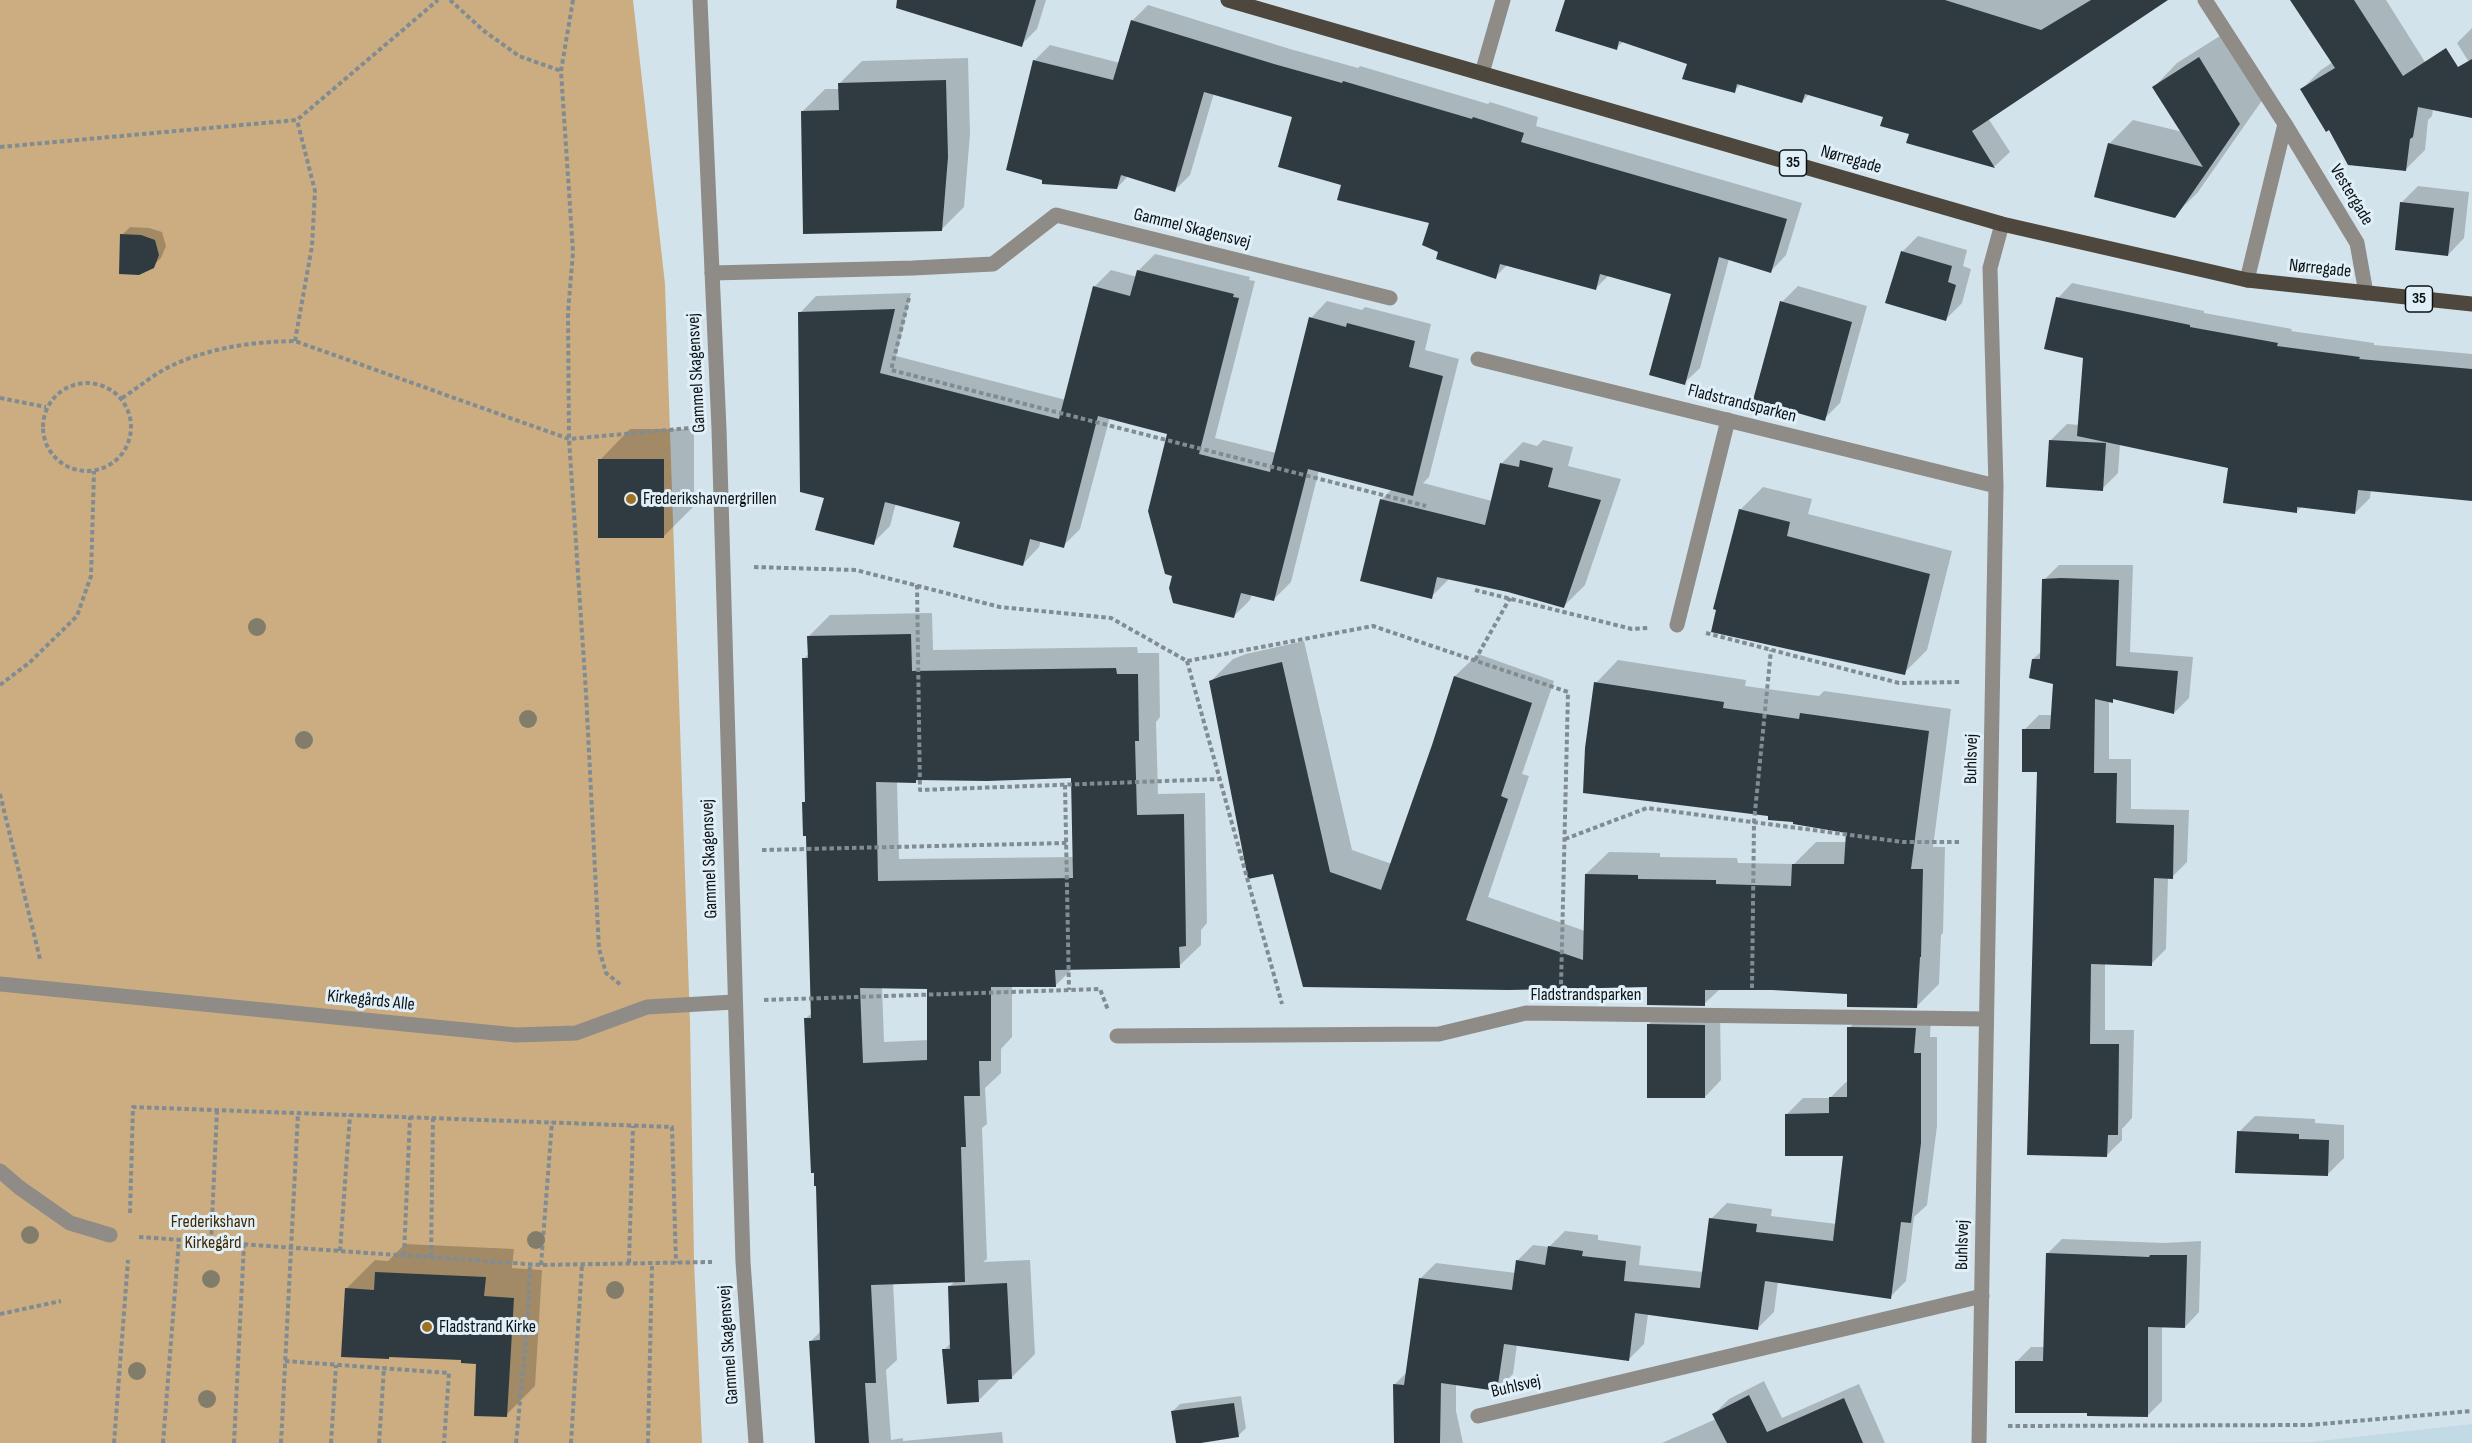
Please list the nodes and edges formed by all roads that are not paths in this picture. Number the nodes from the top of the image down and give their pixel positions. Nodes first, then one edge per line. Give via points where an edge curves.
1 (700, 0) edge
2 (1228, 0) edge
3 (1503, 0) edge
4 (2205, 0) edge
5 (1482, 73) junction
6 (2285, 124) junction
7 (2002, 224) junction
8 (712, 273) junction
9 (2247, 280) junction
10 (2366, 293) junction
11 (1390, 298) dead end
12 (2472, 304) edge
13 (1478, 359) dead end
14 (1728, 420) junction
15 (1996, 486) junction
16 (1677, 625) road end
17 (0, 984) edge
18 (734, 1002) junction
19 (1986, 1019) junction
20 (1117, 1036) road end
21 (0, 1171) edge
22 (110, 1235) road end
23 (1982, 1296) junction
24 (1478, 1416) dead end
25 (756, 1443) edge
26 (1979, 1443) edge

1 - 8 street, Gammel Skagensvej
2 - 5 main road, Nørregade / 35
3 - 5 street
4 - 6 street, Vestergade
5 - 7 main road, Nørregade / 35
6 - 9 street
6 - 10 street, Vestergade via 2357,243
7 - 9 main road, Nørregade / 35
7 - 15 street, Buhlsvej via 1990,268
8 - 11 street, Gammel Skagensvej via 993,264 1056,215
8 - 18 street, Gammel Skagensvej
9 - 10 main road, Nørregade / 35
10 - 12 main road, 35
13 - 14 street, Fladstrandsparken
14 - 15 street, Fladstrandsparken
14 - 16 street
15 - 19 street, Buhlsvej
17 - 18 street, Kirkegårds Alle via 516,1035 576,1033 647,1007
18 - 25 street, Gammel Skagensvej via 743,1262
19 - 20 street, Fladstrandsparken via 1526,1013 1439,1034
19 - 23 street, Buhlsvej
21 - 22 street via 70,1223
23 - 24 street, Buhlsvej
23 - 26 street, Buhlsvej

